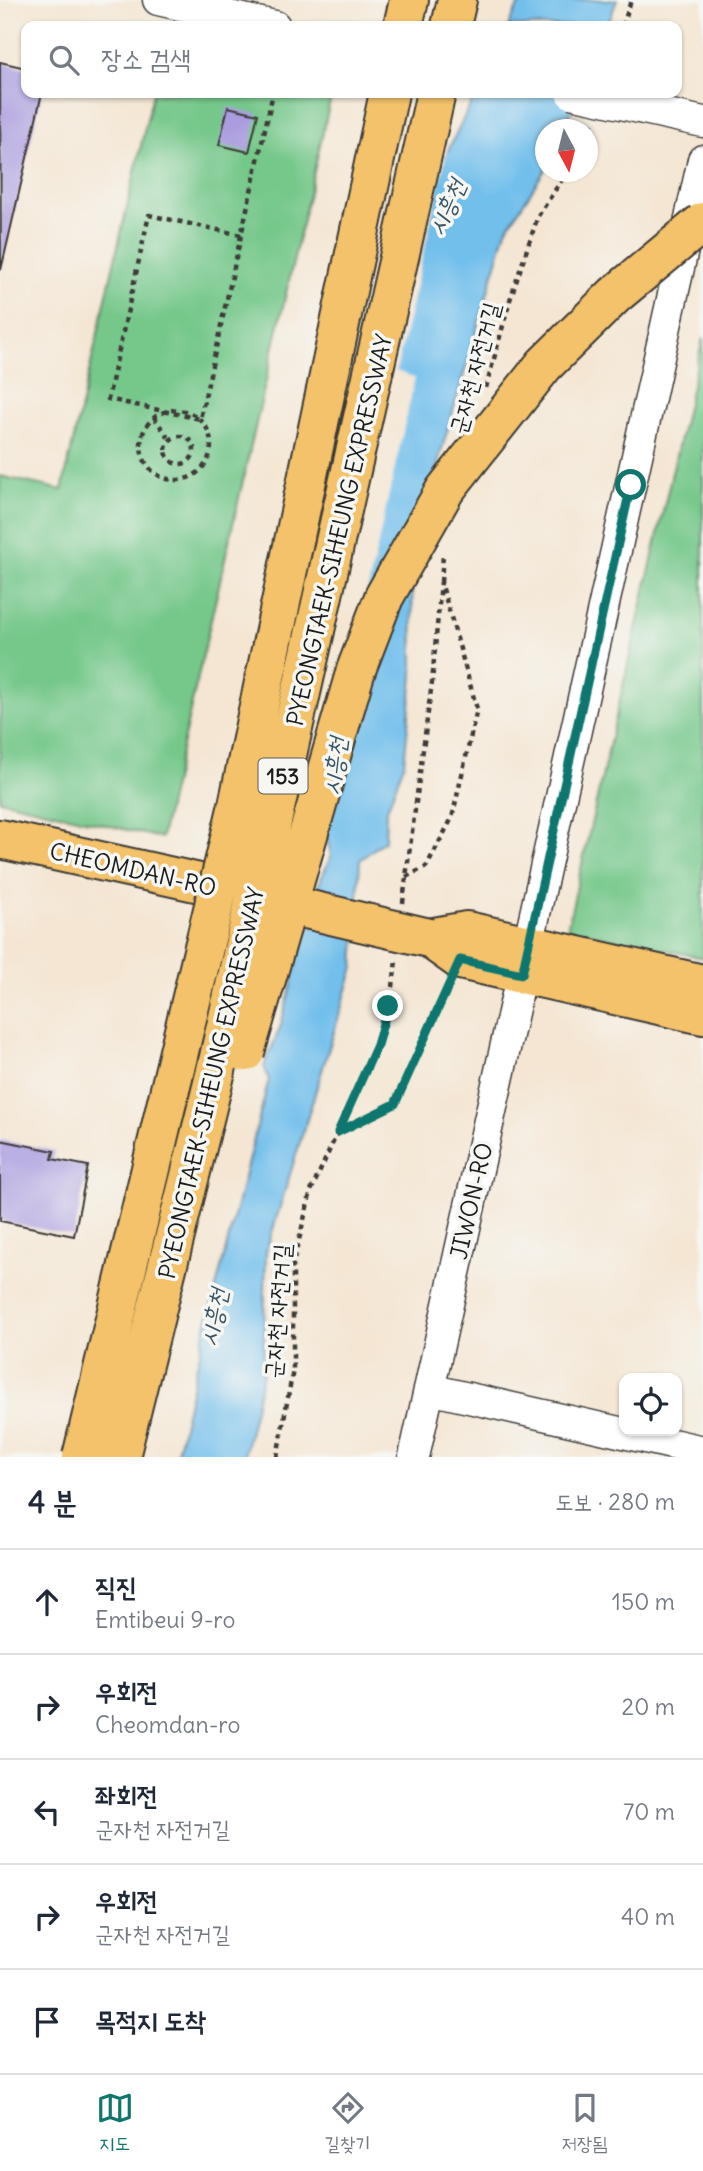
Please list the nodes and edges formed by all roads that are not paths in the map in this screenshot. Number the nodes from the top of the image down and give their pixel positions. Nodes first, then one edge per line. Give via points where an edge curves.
1 (158, 0) edge
2 (409, 0) edge
3 (457, 0) edge
4 (252, 21) edge
5 (404, 21) edge
6 (452, 21) edge
7 (388, 98) edge
8 (435, 98) edge
9 (594, 98) edge
10 (703, 122) edge
11 (703, 160) edge
12 (703, 222) edge
13 (0, 839) edge
14 (209, 886) junction
15 (525, 959) junction
16 (703, 984) edge
17 (703, 1015) edge
18 (429, 1389) junction
19 (121, 1451) edge
20 (703, 1451) edge
21 (83, 1457) edge
22 (414, 1457) edge

1 - 4 street
2 - 5 main road
3 - 6 main road
7 - 21 main road, PYEONGTAEK-SIHEUNG EXPRESSWAY / 153, bridge via 238,805
8 - 19 main road, PYEONGTAEK-SIHEUNG EXPRESSWAY / 153, bridge via 218,1061
9 - 10 street, bridge
11 - 15 street, JIWON-RO
12 - 19 main road, bridge via 615,295 544,365 446,490 384,597 356,670 236,1081
13 - 14 main road, CHEOMDAN-RO
14 - 15 main road, CHEOMDAN-RO, bridge
14 - 21 street
15 - 16 main road
15 - 17 main road
15 - 18 street, JIWON-RO
18 - 20 street
18 - 22 street, JIWON-RO

